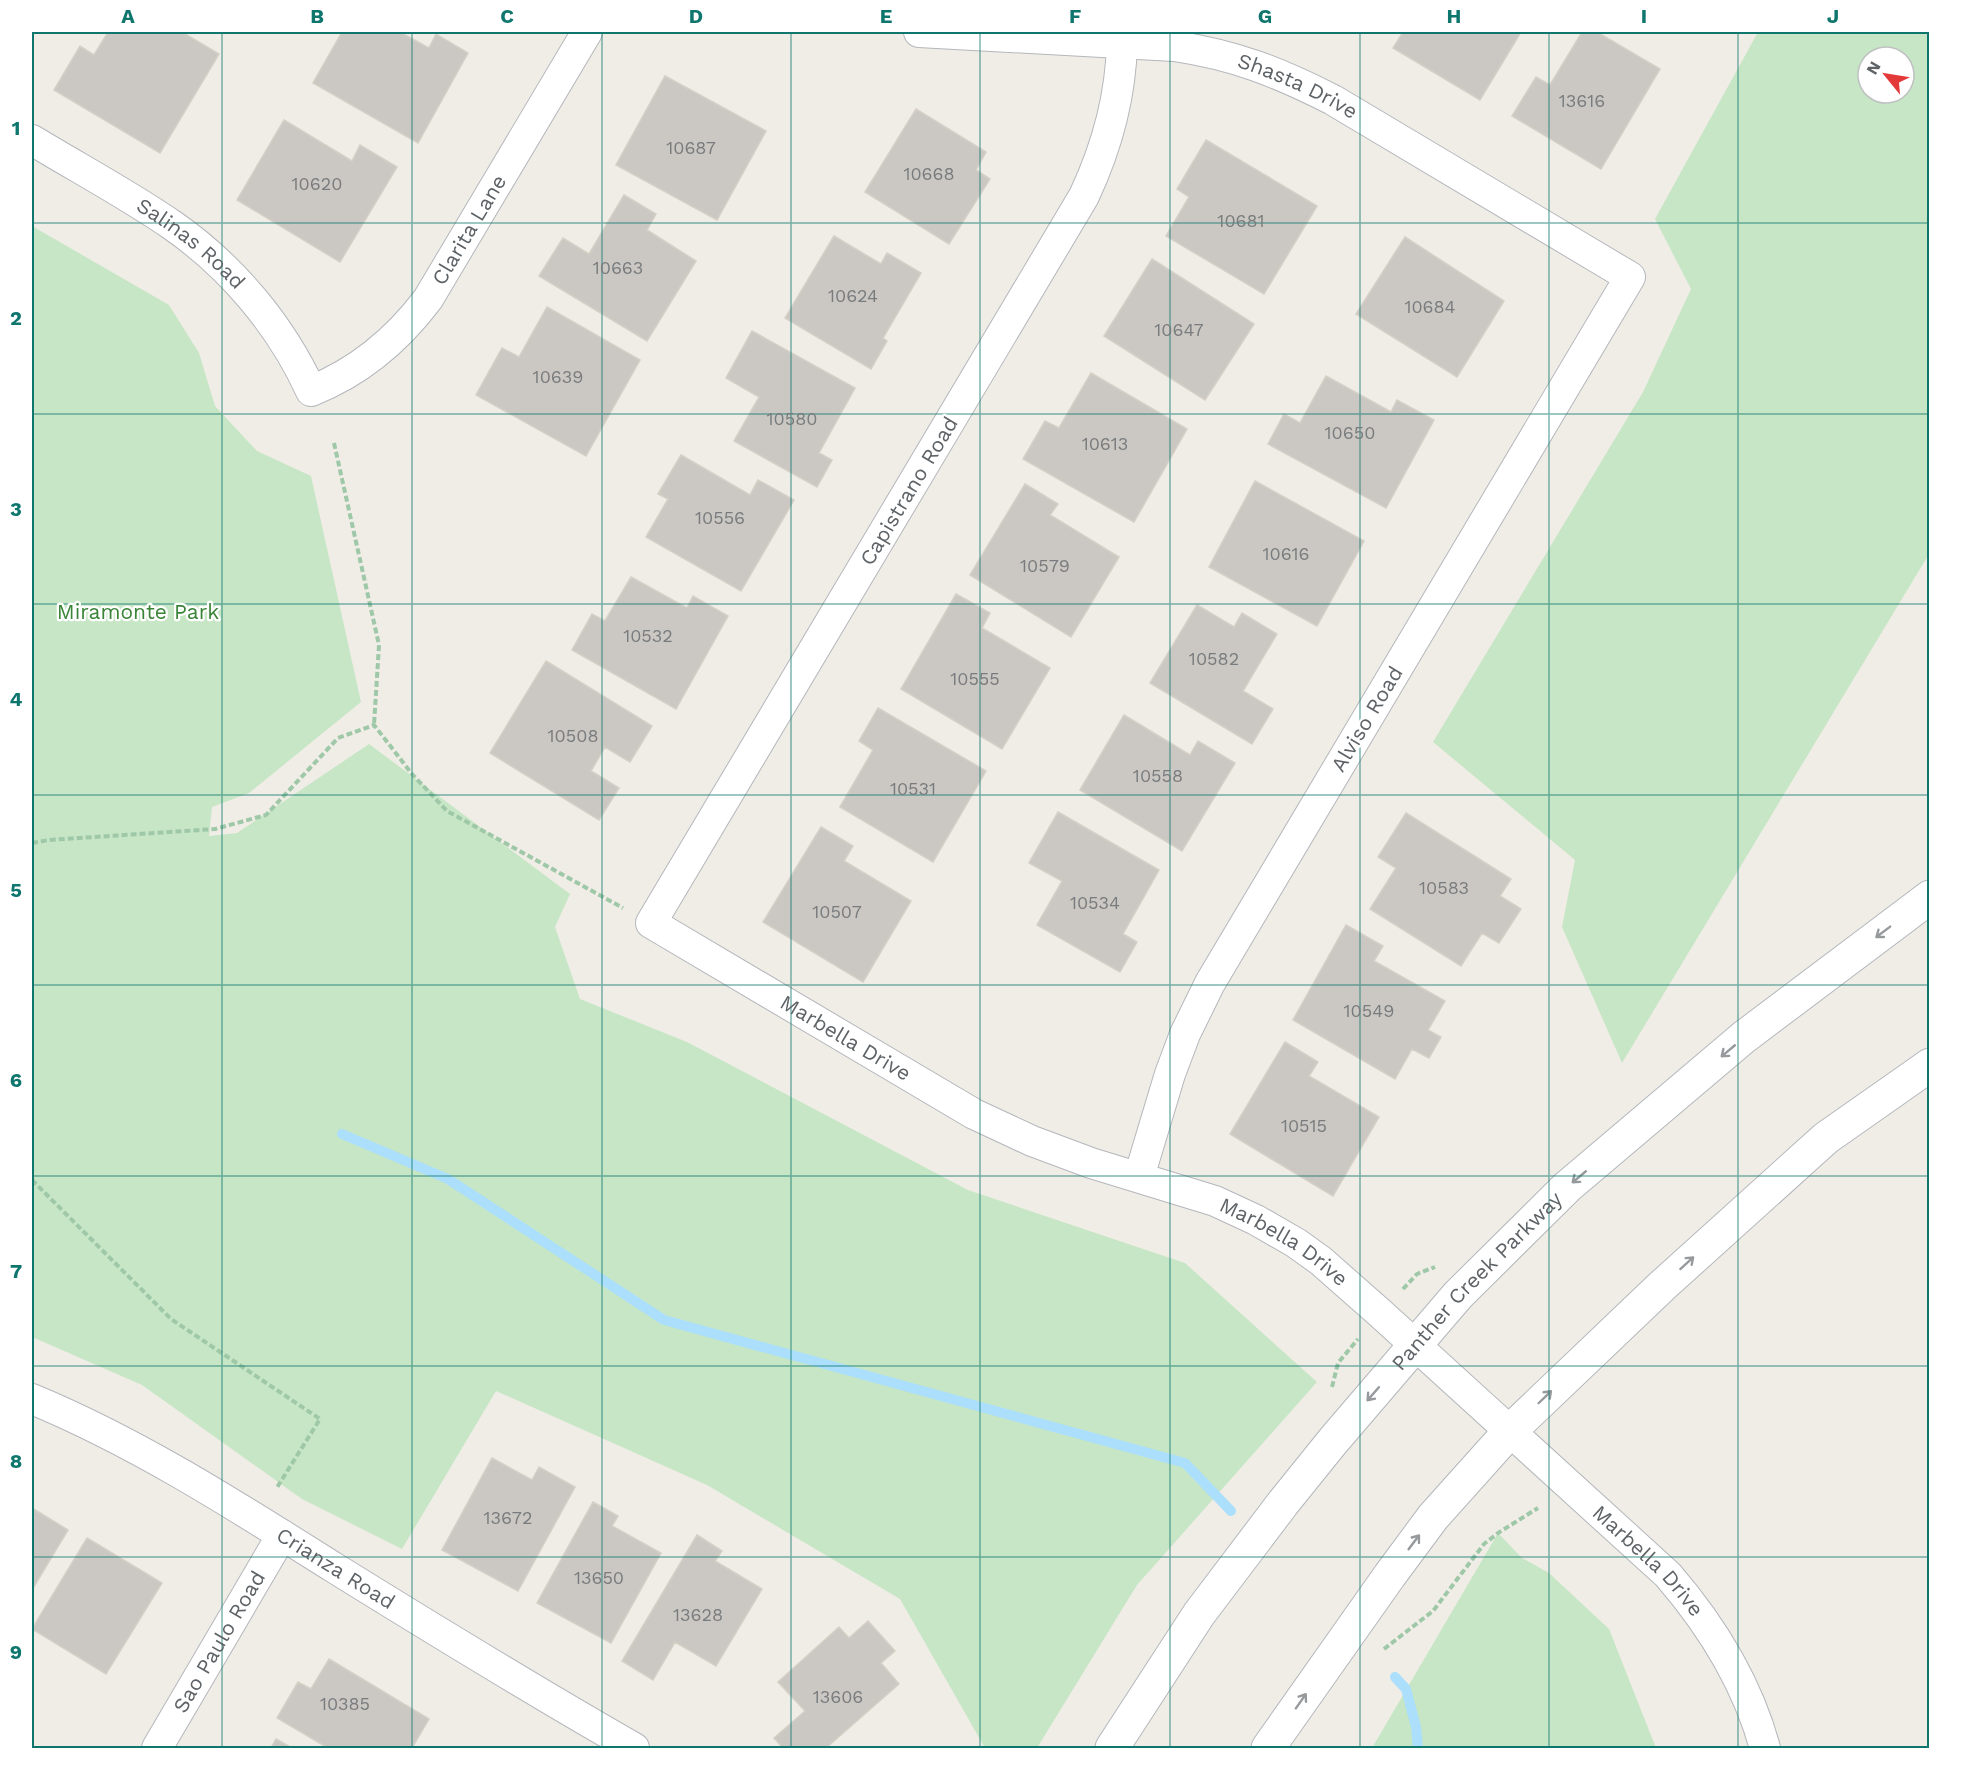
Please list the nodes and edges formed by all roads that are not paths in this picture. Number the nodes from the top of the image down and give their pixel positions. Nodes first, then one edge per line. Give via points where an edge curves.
1 (587, 32) edge
2 (919, 32) edge
3 (1122, 42) junction
4 (32, 140) edge
5 (1630, 277) joint
6 (311, 391) joint
7 (1929, 897) edge
8 (651, 923) joint
9 (1929, 1065) edge
10 (1139, 1177) junction
11 (1415, 1346) junction
12 (32, 1399) edge
13 (1510, 1431) junction
14 (282, 1535) junction
15 (157, 1749) edge
16 (634, 1749) edge
17 (1112, 1749) edge
18 (1268, 1749) edge
19 (1765, 1749) edge

1 - 6 street, Clarita Lane via 428,299 376,354
2 - 3 street, Shasta Drive
3 - 5 street, Shasta Drive via 1204,51 1292,79
3 - 8 street, Capistrano Road via 1119,90 1112,121 1084,196
4 - 6 street, Salinas Road via 197,244 253,299
5 - 10 street, Alviso Road via 1210,983 1177,1054
7 -> 11 main road, Panther Creek Parkway via 1744,1037 1567,1187 1458,1295
8 - 10 street, Marbella Drive via 974,1114 1032,1141
13 -> 9 main road via 1826,1138
10 - 11 street, Marbella Drive via 1215,1201 1296,1244 1344,1281
11 - 13 street, Marbella Drive
11 -> 17 main road, Panther Creek Parkway via 1326,1449 1199,1614
12 - 14 street, Crianza Road via 142,1452
18 -> 13 main road via 1427,1525
13 - 19 street, Marbella Drive via 1641,1549 1692,1603 1732,1664
14 - 15 street, Sao Paulo Road
14 - 16 street, Crianza Road via 498,1670

